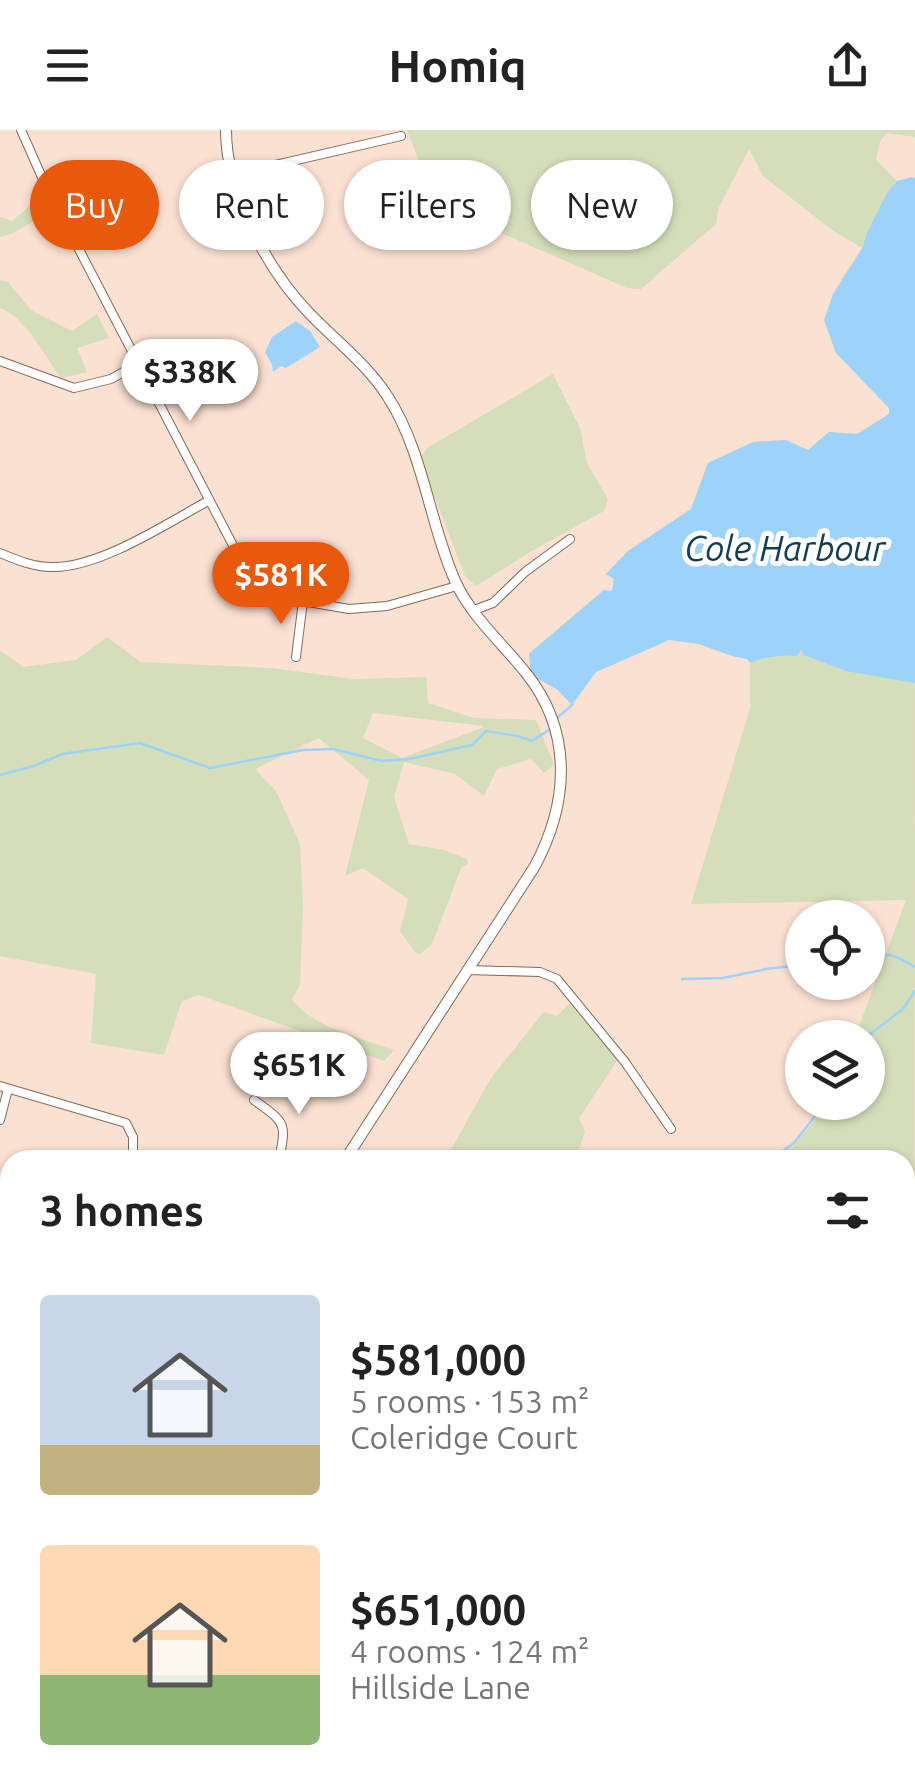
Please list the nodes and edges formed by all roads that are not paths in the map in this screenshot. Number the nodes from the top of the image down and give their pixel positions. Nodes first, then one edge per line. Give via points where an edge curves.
1 (21, 130) edge
2 (226, 130) edge
3 (401, 136) dead end
4 (229, 160) edge
5 (297, 160) edge
6 (264, 250) edge
7 (0, 360) edge
8 (140, 363) junction
9 (208, 502) junction
10 (570, 540) dead end
11 (0, 553) edge
12 (457, 586) junction
13 (303, 601) junction
14 (474, 610) junction
15 (296, 657) dead end
16 (467, 970) junction
17 (4, 1087) edge
18 (254, 1100) dead end
19 (0, 1120) edge
20 (671, 1128) dead end
21 (133, 1150) edge
22 (281, 1150) edge
23 (351, 1150) edge

1 - 8 street
2 - 4 main road
3 - 5 street
6 - 12 main road via 278,276 389,398 413,449
7 - 8 street via 74,388
8 - 9 street
9 - 11 street via 83,564 40,566
9 - 13 street via 254,584 273,596
10 - 14 street via 493,603
12 - 13 street via 377,608
12 - 14 main road
13 - 15 street
14 - 16 main road via 544,702 558,737 562,778 546,846
16 - 20 street via 540,972 557,979
16 - 23 main road
17 - 19 street
17 - 21 street via 126,1122
18 - 22 street via 282,1123

